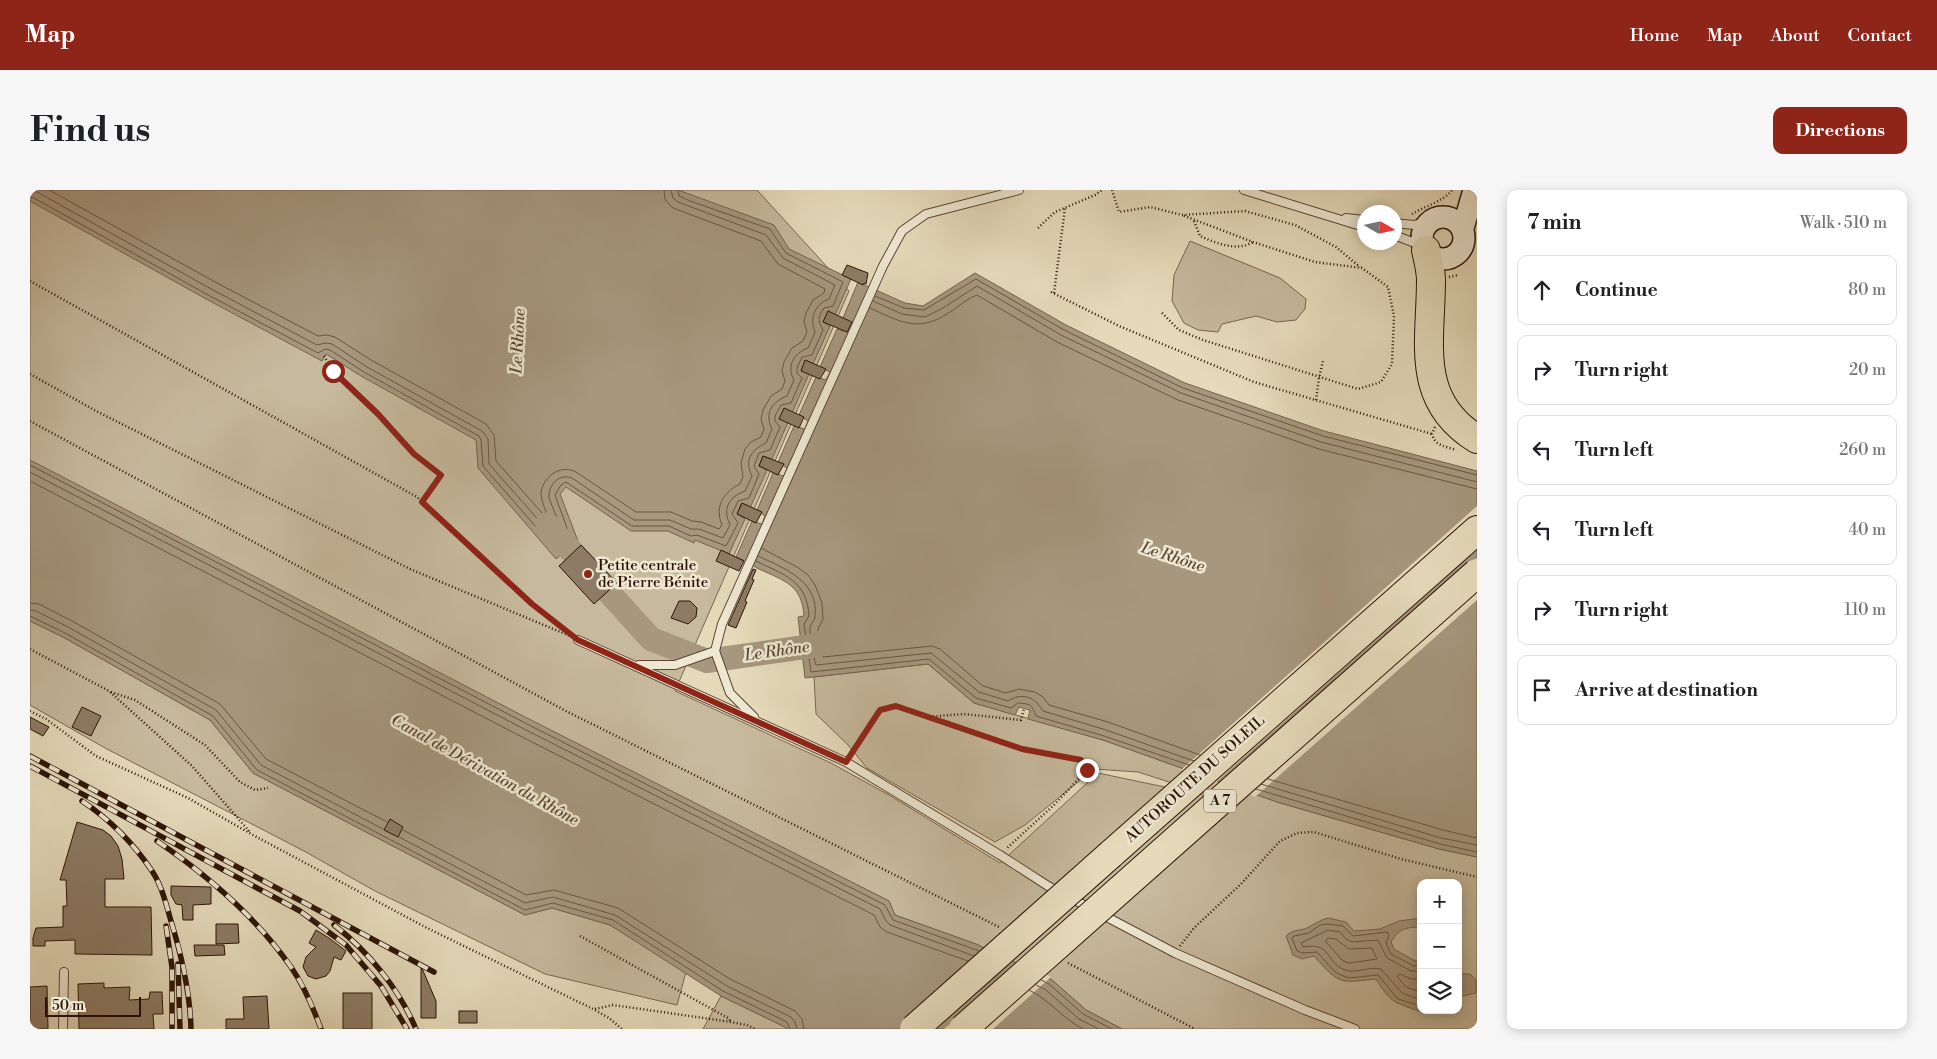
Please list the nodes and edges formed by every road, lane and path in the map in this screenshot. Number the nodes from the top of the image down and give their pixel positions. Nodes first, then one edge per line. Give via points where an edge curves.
1 (1019, 190) edge
2 (1102, 190) edge
3 (1112, 190) edge
4 (1244, 190) edge
5 (1452, 190) edge
6 (1464, 190) edge
7 (1474, 190) edge
8 (1065, 208) junction
9 (1182, 215) junction
10 (1331, 217) junction
11 (1425, 218) junction
12 (1357, 219) edge
13 (1194, 221) junction
14 (1402, 224) edge
15 (1357, 225) edge
16 (1038, 228) dead end
17 (1462, 228) junction
18 (1402, 238) edge
19 (1253, 242) junction
20 (1426, 250) junction
21 (1362, 268) junction
22 (30, 281) edge
23 (1162, 313) dead end
24 (324, 356) dead end
25 (1323, 361) dead end
26 (30, 374) edge
27 (1318, 378) junction
28 (1316, 400) junction
29 (30, 421) edge
30 (1469, 445) edge
31 (422, 502) junction
32 (1477, 530) edge
33 (1477, 573) edge
34 (578, 640) junction
35 (30, 649) edge
36 (715, 651) junction
37 (636, 665) junction
38 (109, 691) junction
39 (1024, 709) dead end
40 (30, 711) edge
41 (925, 717) junction
42 (757, 720) junction
43 (846, 762) junction
44 (268, 788) dead end
45 (253, 835) junction
46 (1000, 854) junction
47 (1477, 877) edge
48 (1006, 930) dead end
49 (580, 936) dead end
50 (1175, 953) junction
51 (1066, 962) dead end
52 (64, 972) dead end
53 (593, 1010) junction
54 (731, 1022) junction
55 (64, 1029) edge
56 (622, 1029) edge
57 (755, 1029) edge
58 (914, 1029) edge
59 (963, 1029) edge
60 (1195, 1029) edge
61 (1355, 1029) edge

1 - 36 lane via 926,214 902,231 883,266 722,624
2 - 8 path
3 - 9 path via 1119,212 1150,207
4 - 10 lane
5 - 11 path via 1445,198 1430,203
6 - 11 main road via 1456,200
7 - 17 main road
8 - 16 path via 1055,212
8 - 28 path via 1052,292 1119,326 1254,382
9 - 13 path
9 - 21 path via 1245,211 1295,225 1336,247
10 - 12 lane
10 - 15 lane
11 - 14 lane via 1414,225
11 - 17 main road via 1444,216 1455,220
11 - 20 main road via 1422,239
13 - 19 path
13 - 19 path via 1200,236 1221,245 1247,246
17 - 20 main road via 1463,247 1454,256 1442,259
18 - 20 lane
19 - 21 path via 1315,262
20 - 30 highway via 1431,278 1430,373 1442,405
21 - 27 path via 1388,287 1394,316 1392,364 1381,382 1358,389
22 - 31 path
23 - 27 path via 1179,330
24 - 31 path via 333,371 414,454 441,475
25 - 27 path
26 - 34 path via 96,411 410,569
27 - 28 path
28 - 30 path via 1432,434 1437,444
29 - 48 path via 566,711
31 - 34 path via 532,604
32 - 58 highway, AUTOROUTE DU SOLEIL / A 7, bridge
33 - 59 highway, A 7, bridge
34 - 37 lane
35 - 38 path
36 - 37 lane via 675,665
36 - 42 lane via 730,693
37 - 42 lane
38 - 44 path via 135,700 205,744 240,782 255,790
38 - 45 path via 192,766
39 - 41 path via 1021,720 964,714
40 - 45 path via 96,756 188,798
41 - 43 path via 896,706 880,710
41 - 46 path via 1022,749 1081,760 1087,770
42 - 43 lane
43 - 46 lane
45 - 53 path via 427,928
46 - 50 lane via 1048,886
47 - 50 path via 1402,859 1314,832 1297,833 1280,841 1194,928
49 - 54 path
50 - 61 lane
51 - 60 path
52 - 55 lane
53 - 54 path via 613,1005
53 - 56 path
54 - 57 path

